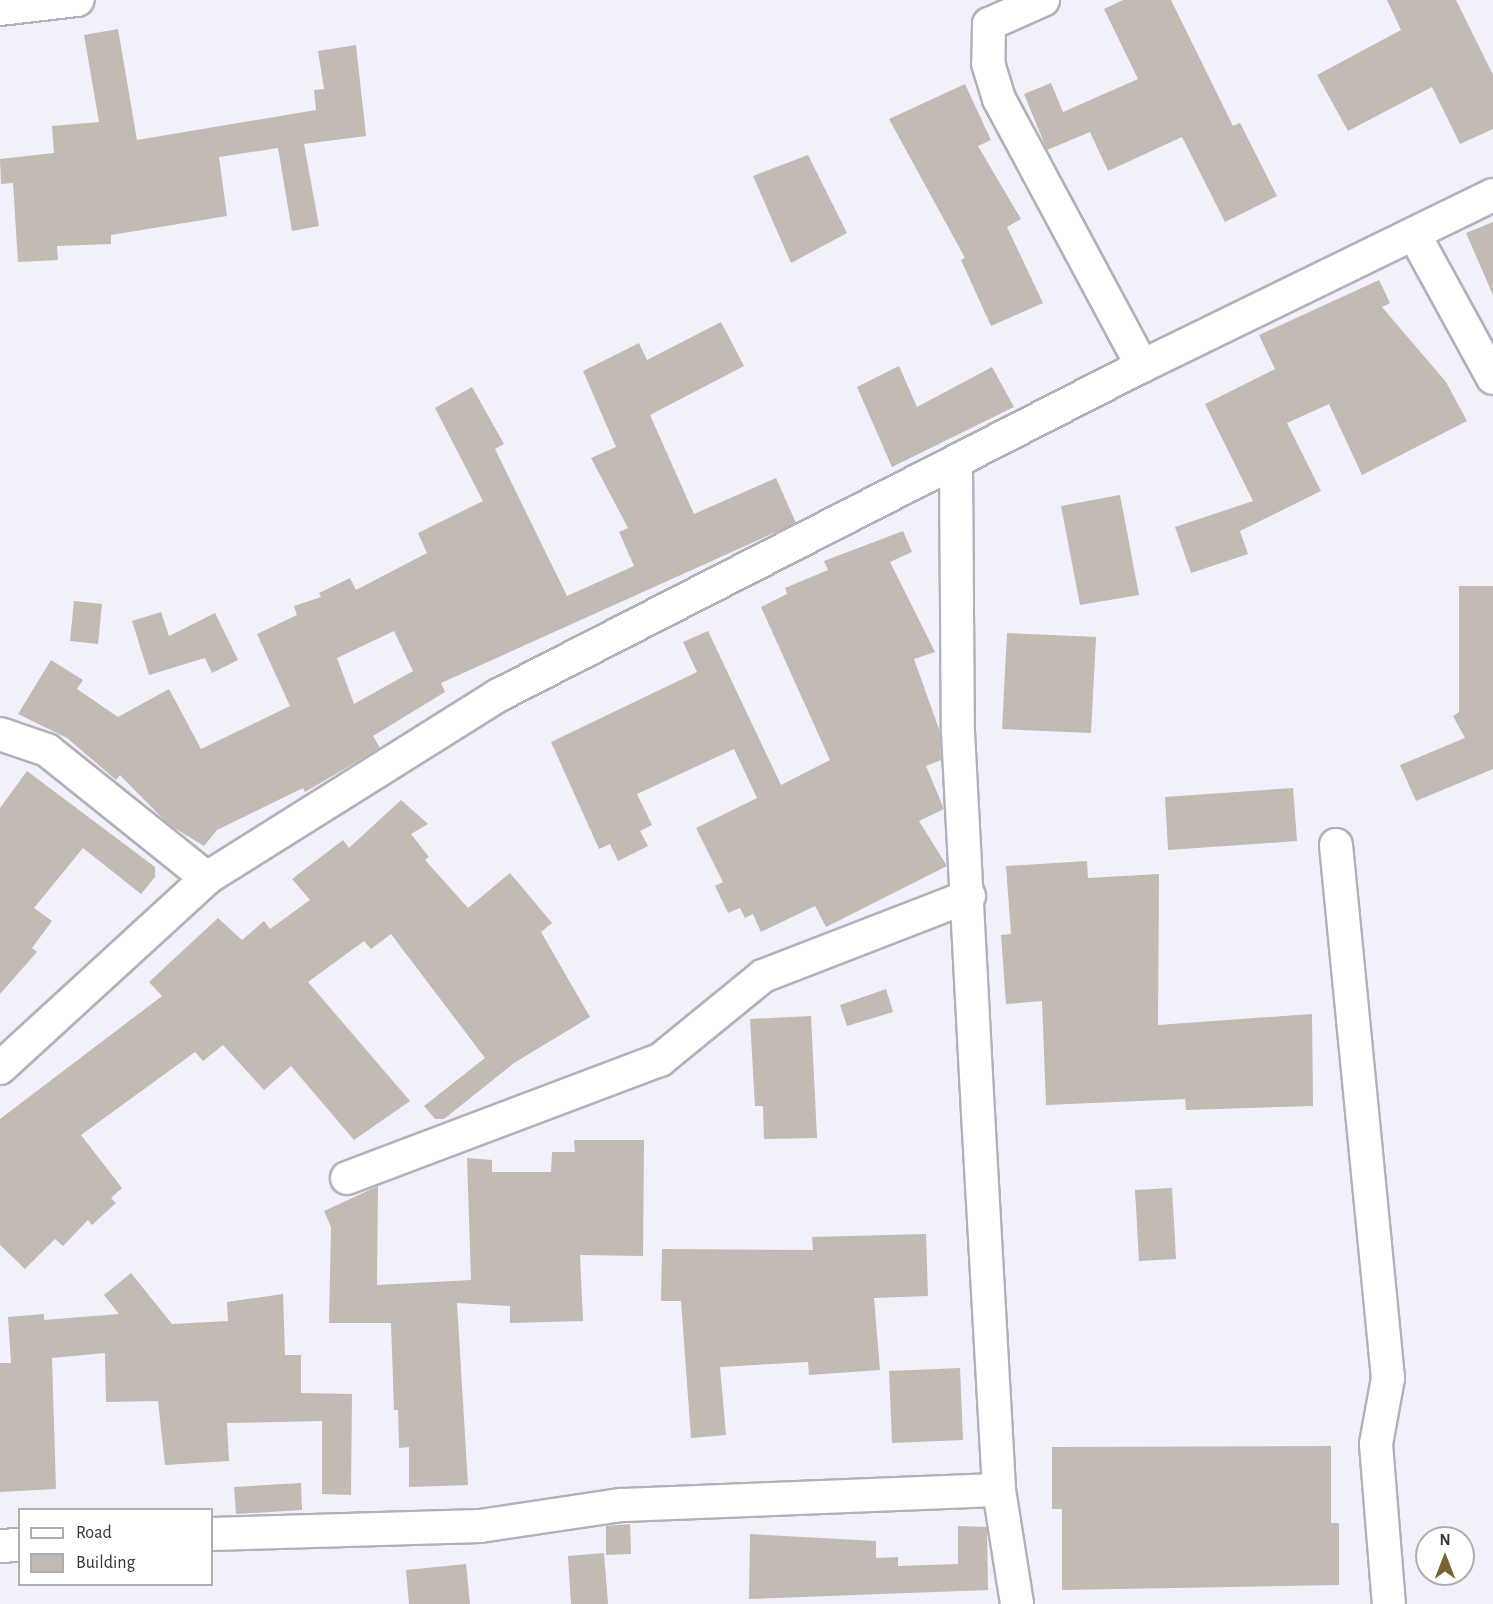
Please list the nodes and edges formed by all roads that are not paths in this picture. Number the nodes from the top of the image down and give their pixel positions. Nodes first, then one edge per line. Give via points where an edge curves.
1 (76, 0) edge
2 (1043, 0) edge
3 (0, 9) edge
4 (1493, 195) edge
5 (1414, 234) junction
6 (1142, 366) junction
7 (1493, 378) edge
8 (956, 464) junction
9 (0, 734) edge
10 (1336, 845) dead end
11 (207, 878) junction
12 (969, 896) junction
13 (0, 1068) edge
14 (347, 1178) dead end
15 (999, 1490) junction
16 (213, 1534) edge
17 (18, 1545) edge
18 (0, 1546) edge
19 (1017, 1604) edge
20 (1389, 1604) edge

1 - 3 street
2 - 6 street via 989,24 988,63 999,99
4 - 5 street
5 - 6 street
5 - 7 street
6 - 8 street
8 - 11 street via 499,695
8 - 12 street via 958,732
9 - 11 street via 47,750
10 - 20 street via 1388,1378 1376,1444
11 - 13 street
12 - 14 street via 763,976 660,1060
12 - 15 street
15 - 16 street via 621,1505 480,1526
15 - 19 street
17 - 18 street

